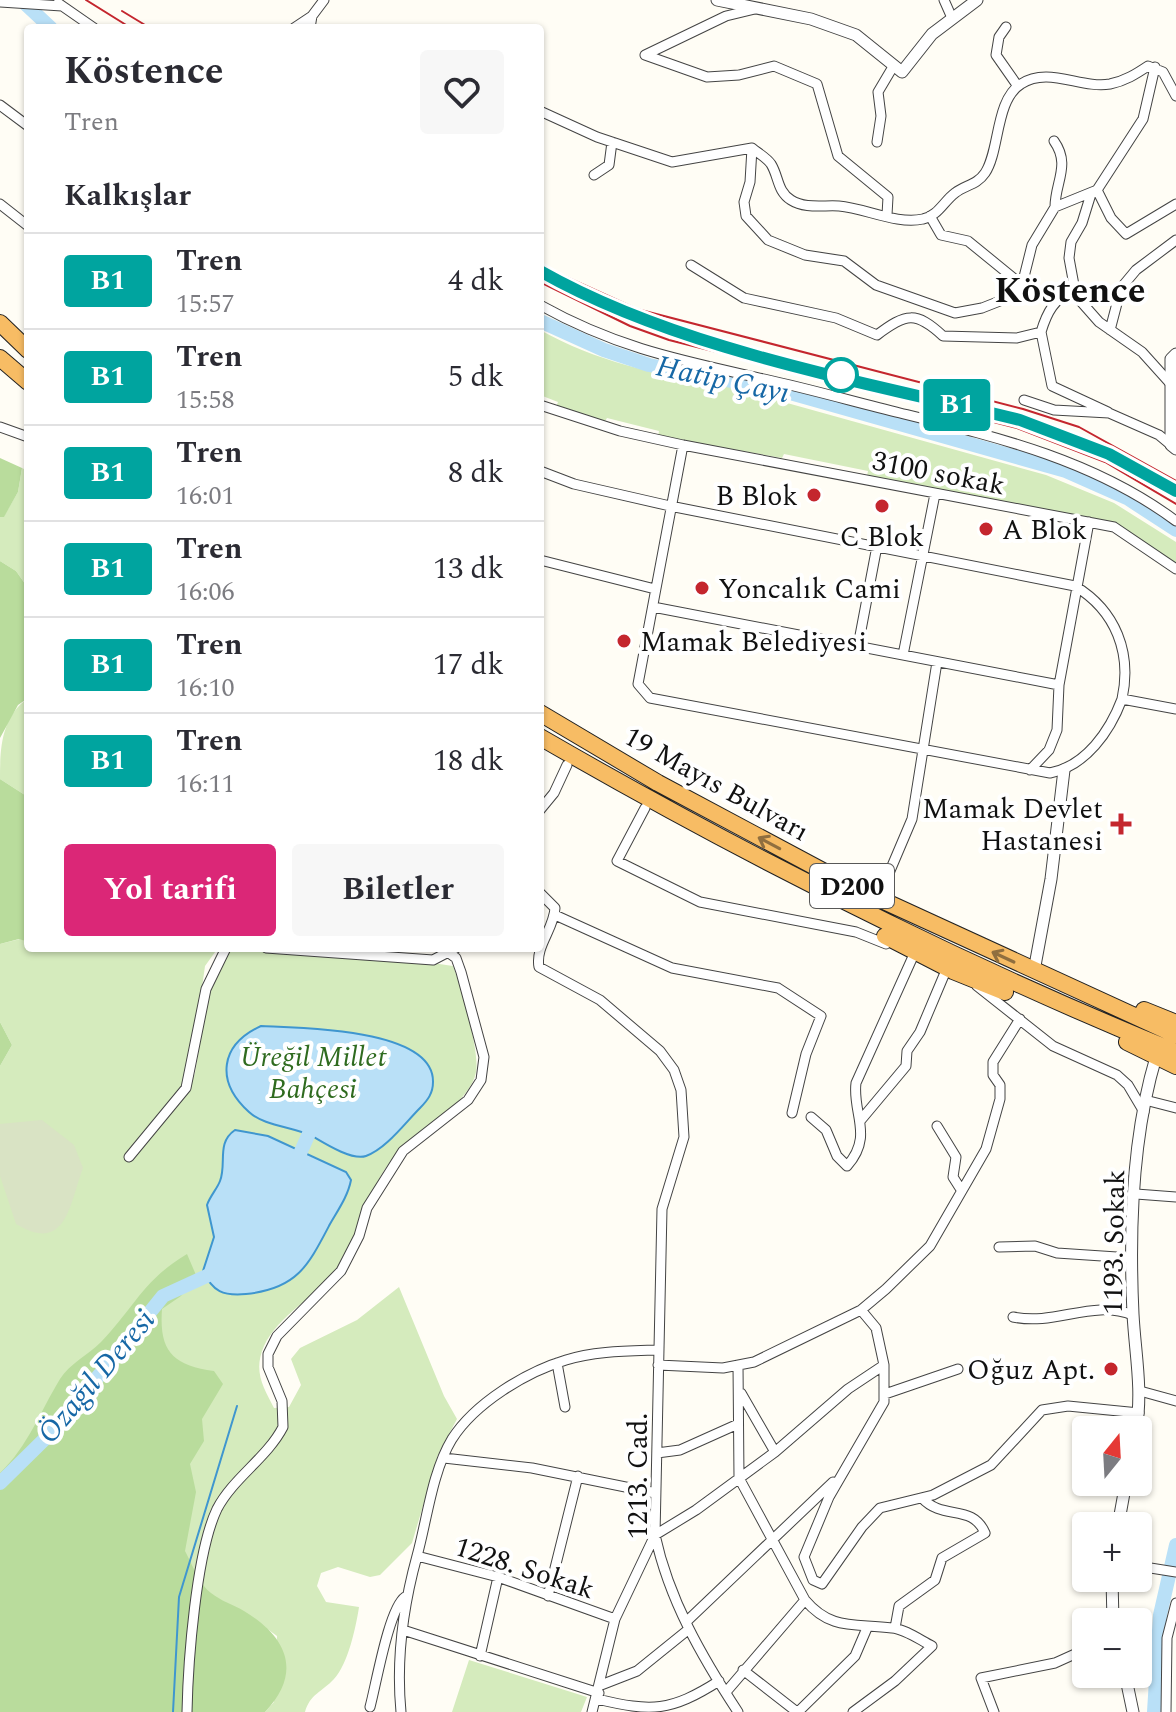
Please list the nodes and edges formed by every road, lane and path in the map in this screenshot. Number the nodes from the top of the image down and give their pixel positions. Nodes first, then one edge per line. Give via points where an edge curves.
1 (324, 0) edge
2 (717, 0) edge
3 (944, 0) edge
4 (977, 0) edge
5 (4, 3) edge
6 (58, 3) edge
7 (762, 7) junction
8 (312, 16) junction
9 (952, 18) junction
10 (88, 24) edge
11 (300, 24) edge
12 (311, 24) edge
13 (1006, 27) dead end
14 (894, 65) junction
15 (1155, 67) junction
16 (1017, 85) junction
17 (1176, 96) edge
18 (0, 105) edge
19 (544, 113) edge
20 (24, 123) edge
21 (1054, 141) dead end
22 (612, 142) junction
23 (877, 142) dead end
24 (752, 148) junction
25 (594, 175) dead end
26 (1094, 192) junction
27 (0, 204) edge
28 (1176, 204) edge
29 (1055, 207) junction
30 (887, 215) junction
31 (930, 216) junction
32 (24, 223) edge
33 (1176, 240) edge
34 (691, 265) dead end
35 (1022, 285) junction
36 (1074, 289) junction
37 (544, 307) edge
38 (0, 323) edge
39 (1110, 330) junction
40 (0, 332) edge
41 (1041, 332) junction
42 (24, 348) edge
43 (24, 349) edge
44 (1176, 354) edge
45 (0, 360) edge
46 (24, 379) edge
47 (1169, 382) junction
48 (1024, 400) dead end
49 (544, 406) edge
50 (1109, 413) junction
51 (0, 427) edge
52 (24, 436) edge
53 (683, 445) junction
54 (1174, 447) edge
55 (544, 473) edge
56 (935, 494) junction
57 (670, 506) junction
58 (1176, 521) edge
59 (1089, 522) junction
60 (877, 546) junction
61 (923, 555) junction
62 (544, 561) edge
63 (1176, 569) edge
64 (1075, 586) junction
65 (655, 589) junction
66 (653, 607) junction
67 (858, 646) junction
68 (903, 655) junction
69 (937, 662) junction
70 (1059, 685) junction
71 (1122, 699) junction
72 (1176, 709) edge
73 (544, 715) edge
74 (544, 739) edge
75 (921, 749) junction
76 (544, 752) edge
77 (567, 765) junction
78 (1030, 770) junction
79 (1064, 770) junction
80 (544, 802) edge
81 (641, 806) junction
82 (712, 833) junction
83 (544, 896) edge
84 (878, 899) junction
85 (555, 915) junction
86 (544, 941) edge
87 (886, 944) dead end
88 (224, 952) edge
89 (322, 952) edge
90 (446, 952) edge
91 (450, 952) edge
92 (540, 952) edge
93 (915, 952) junction
94 (953, 970) junction
95 (1034, 971) junction
96 (1104, 1001) junction
97 (1020, 1019) junction
98 (1176, 1023) edge
99 (1176, 1035) edge
100 (1176, 1052) edge
101 (1156, 1057) junction
102 (1176, 1066) edge
103 (1145, 1106) junction
104 (1176, 1108) edge
105 (792, 1113) dead end
106 (811, 1117) dead end
107 (860, 1121) junction
108 (937, 1126) dead end
109 (129, 1157) dead end
110 (960, 1188) junction
111 (1136, 1194) junction
112 (1176, 1197) edge
113 (999, 1247) dead end
114 (1132, 1258) junction
115 (861, 1310) junction
116 (1133, 1315) junction
117 (1013, 1317) dead end
118 (657, 1350) junction
119 (557, 1363) junction
120 (658, 1365) junction
121 (738, 1365) junction
122 (884, 1365) junction
123 (958, 1369) dead end
124 (1140, 1391) junction
125 (740, 1392) junction
126 (885, 1394) junction
127 (1176, 1401) edge
128 (565, 1407) dead end
129 (1139, 1413) junction
130 (1138, 1416) edge
131 (738, 1424) junction
132 (775, 1452) junction
133 (657, 1453) junction
134 (444, 1458) junction
135 (842, 1474) junction
136 (578, 1476) junction
137 (739, 1478) junction
138 (655, 1493) junction
139 (922, 1498) junction
140 (655, 1535) junction
141 (773, 1538) junction
142 (417, 1556) junction
143 (1152, 1568) edge
144 (1176, 1572) edge
145 (498, 1577) junction
146 (548, 1596) junction
147 (405, 1597) junction
148 (805, 1600) junction
149 (1176, 1603) edge
150 (615, 1619) junction
151 (687, 1626) junction
152 (867, 1628) junction
153 (895, 1628) junction
154 (403, 1630) junction
155 (1171, 1653) edge
156 (1072, 1655) edge
157 (480, 1656) junction
158 (743, 1670) junction
159 (719, 1681) junction
160 (1128, 1688) edge
161 (599, 1692) junction
162 (726, 1692) junction
163 (370, 1707) dead end
164 (187, 1712) edge
165 (401, 1712) edge
166 (592, 1712) edge
167 (738, 1712) edge
168 (798, 1712) edge
169 (853, 1712) edge
170 (994, 1712) edge
171 (1133, 1712) edge
172 (1166, 1712) edge

1 - 8 street
2 - 7 street
3 - 9 street
4 - 9 street
5 - 6 street
6 - 10 street
7 - 14 street via 856,35
7 - 30 street via 726,16 645,55 707,77 774,66 817,84 838,156 888,197
8 - 11 street
8 - 12 street
9 - 14 street via 902,72
13 - 16 street via 996,55
14 - 23 street via 878,92
15 - 16 street via 1109,84 1054,77
15 - 17 street
15 - 26 street via 1143,119
16 - 31 street via 985,173
18 - 20 street
19 - 22 street
21 - 29 street via 1062,152 1063,169
22 - 24 street via 672,162
22 - 25 street via 609,165
24 - 30 street via 770,163 781,191 803,206
24 - 35 street via 746,216 768,240 805,255 844,261 876,285 955,313 1010,297
26 - 28 street via 1126,234
26 - 29 street
26 - 36 street via 1071,242
27 - 32 street
29 - 35 street via 1032,245
30 - 31 street via 904,220
31 - 35 street via 941,235 968,241
33 - 39 street via 1121,288
34 - 41 street via 744,298 836,318 877,335 896,320 912,316 943,336 1017,338
36 - 39 street
36 - 41 street via 1059,297
37 - 58 street via 603,338 668,359 799,387 1058,456
38 - 42 highway
39 - 47 street via 1142,352
40 - 43 highway
41 - 50 street via 1052,386
44 - 47 street
45 - 46 highway
47 - 54 street
48 - 50 street via 1054,410
49 - 53 street, 3100 sokak
50 - 54 street
51 - 52 street
53 - 56 street, 3100 sokak
53 - 57 street
55 - 57 street
56 - 59 street, 3100 sokak
56 - 61 street
57 - 60 street
57 - 65 street
59 - 63 street, 3100 sokak via 1114,527
59 - 64 street
60 - 61 street
60 - 67 street
61 - 64 street
61 - 68 street
62 - 65 street
64 - 70 street
64 - 71 street via 1099,604 1121,640 1126,660
65 - 66 street
66 - 67 street
66 - 75 street via 638,684 650,698
67 - 68 street
68 - 69 street
69 - 70 street
69 - 75 street
70 - 78 street via 1053,742
71 - 72 street
71 - 79 street via 1104,734
84 -> 73 highway, 19 Mayıs Bulvarı / D200 via 658,783
74 - 82 highway, 19 Mayıs Bulvarı / D200
75 - 78 street
75 - 84 street via 912,819
76 - 77 highway
77 - 80 street
77 - 81 highway
78 - 79 street
79 - 95 street
81 - 82 highway
81 - 87 street via 617,861 700,902 856,932
81 - 93 highway
82 - 100 highway, 19 Mayıs Bulvarı / D200 via 909,936
83 - 85 street via 552,901
95 -> 84 highway, 19 Mayıs Bulvarı / D200
85 - 86 street, 1213. Cad.
85 - 105 street via 672,968 778,988 821,1016
88 - 109 street via 206,989 186,1088
89 - 90 street via 433,960
91 - 164 street via 481,1040 481,1080 468,1100 403,1151 367,1208 341,1271 277,1336 268,1354 282,1401 283,1427 216,1511 196,1610
92 - 118 street, 1213. Cad. via 539,967 600,1000 660,1051 681,1090 684,1137 662,1209
93 - 94 highway
93 - 107 street via 856,1083
94 - 97 street
94 - 101 highway
94 - 107 street via 907,1051 906,1066
95 - 96 highway, 19 Mayıs Bulvarı / D200
96 - 98 highway
96 - 99 highway, 19 Mayıs Bulvarı / D200
97 - 103 street via 1053,1046 1117,1075
97 - 110 street via 993,1062 1000,1099 986,1149
101 - 102 highway
101 - 103 street, 1193. Sokak
103 - 104 street
103 - 111 street, 1193. Sokak
106 - 107 street via 826,1130 847,1166 860,1147
108 - 110 street via 956,1157 953,1177
110 - 115 street via 930,1246
111 - 112 street
111 - 114 street, 1193. Sokak
113 - 114 street via 1013,1244
114 - 116 street, 1193. Sokak
115 - 121 street via 790,1347
115 - 122 street via 876,1328
116 - 117 street via 1112,1307 1044,1321
116 - 124 street, 1193. Sokak
118 - 119 street
118 - 120 street, 1213. Cad.
119 - 128 street
119 - 134 street via 511,1386 470,1416
120 - 121 street
120 - 133 street, 1213. Cad.
121 - 125 street
122 - 126 street
122 - 132 street
123 - 126 street
124 - 127 street
124 - 129 street, 1193. Sokak
125 - 131 street
125 - 132 street
126 - 135 street
129 - 130 street, 1193. Sokak
129 - 139 street via 1068,1406 1042,1410 991,1465
131 - 133 street via 680,1450
131 - 137 street
132 - 137 street
133 - 138 street, 1213. Cad.
134 - 136 street
134 - 142 street
135 - 139 street via 804,1557 813,1580 822,1584 880,1508
135 - 141 street
136 - 138 street
136 - 146 street
137 - 140 street
137 - 141 street
138 - 140 street, 1213. Cad.
139 - 153 street via 933,1510 980,1520 985,1533 942,1558 935,1580 899,1606
140 - 150 street
140 - 151 street, 1213. Cad.
141 - 148 street
141 - 151 street
142 - 145 street, 1228. Sokak
142 - 147 street, 1228. Sokak
143 - 144 street
145 - 146 street, 1228. Sokak
145 - 157 street
146 - 150 street, 1228. Sokak
147 - 154 street
147 - 163 street via 393,1617
148 - 152 street via 817,1615 832,1622
148 - 158 street
149 - 155 street
150 - 161 street
151 - 159 street, 1213. Cad.
151 - 161 street via 637,1671
152 - 153 street
152 - 168 street via 855,1656
153 - 169 street via 932,1646
154 - 157 street
154 - 165 street
155 - 172 street
156 - 170 street via 981,1678
157 - 161 street
158 - 162 street
158 - 168 street
159 - 161 street via 689,1701 645,1711
159 - 162 street, 1213. Cad.
160 - 171 street
161 - 166 street
162 - 167 street, 1213. Cad.

